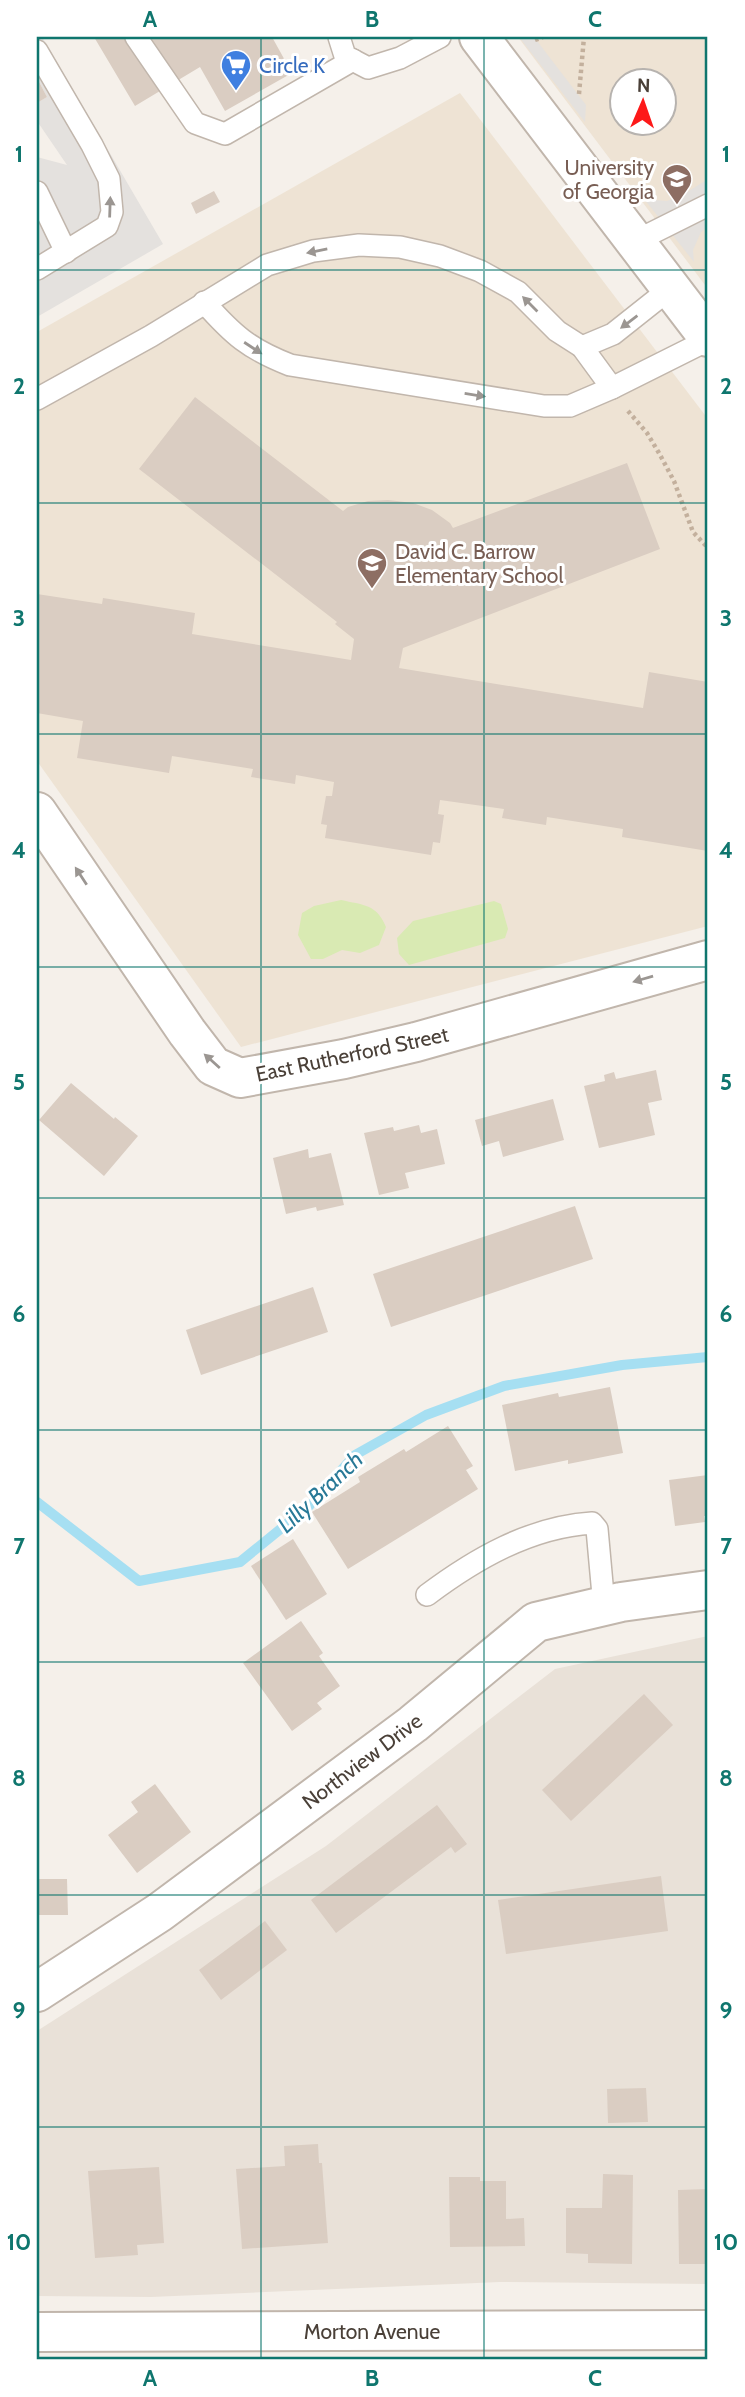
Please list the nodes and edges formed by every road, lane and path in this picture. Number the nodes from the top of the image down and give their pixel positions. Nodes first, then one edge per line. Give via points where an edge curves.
1 (136, 37) edge
2 (339, 37) edge
3 (440, 37) edge
4 (479, 37) edge
5 (543, 37) edge
6 (584, 37) edge
7 (535, 40) dead end
8 (37, 51) edge
9 (353, 60) junction
10 (579, 94) dead end
11 (37, 192) edge
12 (708, 205) edge
13 (636, 241) junction
14 (66, 252) junction
15 (37, 269) edge
16 (671, 288) junction
17 (204, 302) junction
18 (708, 338) edge
19 (582, 347) junction
20 (612, 388) junction
21 (37, 400) edge
22 (625, 408) dead end
23 (708, 548) edge
24 (37, 812) edge
25 (708, 960) edge
26 (708, 1590) edge
27 (427, 1595) dead end
28 (604, 1606) junction
29 (37, 1992) edge
30 (708, 2330) edge
31 (37, 2332) edge

1 - 9 lane via 195,123 225,135
2 - 9 lane via 345,56
3 - 9 lane via 368,68
4 - 13 street
5 - 7 path
6 - 10 path
14 -> 8 lane via 107,226 112,212 109,179
11 - 14 lane
12 - 13 lane
13 - 16 street
14 - 15 lane
16 - 18 street
16 -> 19 lane via 613,334
19 -> 17 lane via 557,331 518,292 480,271 400,247 359,245 313,251 267,265
17 -> 20 lane via 246,344 290,365 544,407 569,406
17 - 21 lane
18 - 20 lane
19 - 20 lane
22 - 23 path via 659,453 693,532
25 -> 24 street, East Rutherford Street via 416,1042 240,1078 213,1066 187,1032
26 - 28 street, Northview Drive
27 - 28 lane via 514,1541 592,1523 597,1529
28 - 29 street, Northview Drive via 536,1622 413,1724 160,1912
30 - 31 street, Morton Avenue

